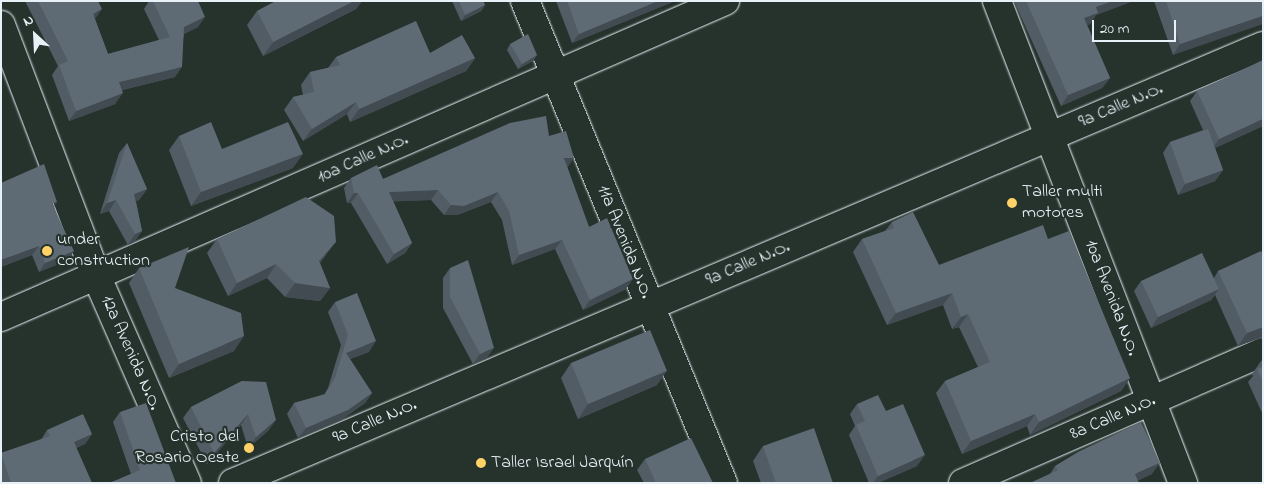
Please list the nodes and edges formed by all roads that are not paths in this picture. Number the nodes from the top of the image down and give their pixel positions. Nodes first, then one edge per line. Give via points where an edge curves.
1 (525, 1) edge
2 (724, 1) edge
3 (997, 1) edge
4 (1, 25) edge
5 (1263, 46) edge
6 (556, 75) junction
7 (1048, 137) junction
8 (96, 275) junction
9 (650, 306) junction
10 (1, 317) edge
11 (1263, 352) edge
12 (1151, 402) junction
13 (187, 483) edge
14 (233, 483) edge
15 (724, 483) edge
16 (964, 483) edge
17 (1183, 483) edge

1 - 6 street, 11a Avenida N.O.
2 - 6 street, 10a Calle N.O.
3 - 7 street, 10a Avenida N.O.
4 - 8 street, 12a Avenida N.O.
5 - 7 street, 9a Calle N.O.
6 - 8 street, 10a Calle N.O.
6 - 9 street, 11a Avenida N.O.
7 - 9 street, 9a Calle N.O.
7 - 12 street, 10a Avenida N.O.
8 - 10 street, 10a Calle N.O.
8 - 13 street, 12a Avenida N.O.
9 - 14 street, 9a Calle N.O.
9 - 15 street, 11a Avenida N.O.
11 - 12 street, 8a Calle N.O.
12 - 16 street, 8a Calle N.O.
12 - 17 street, 10a Avenida N.O.

